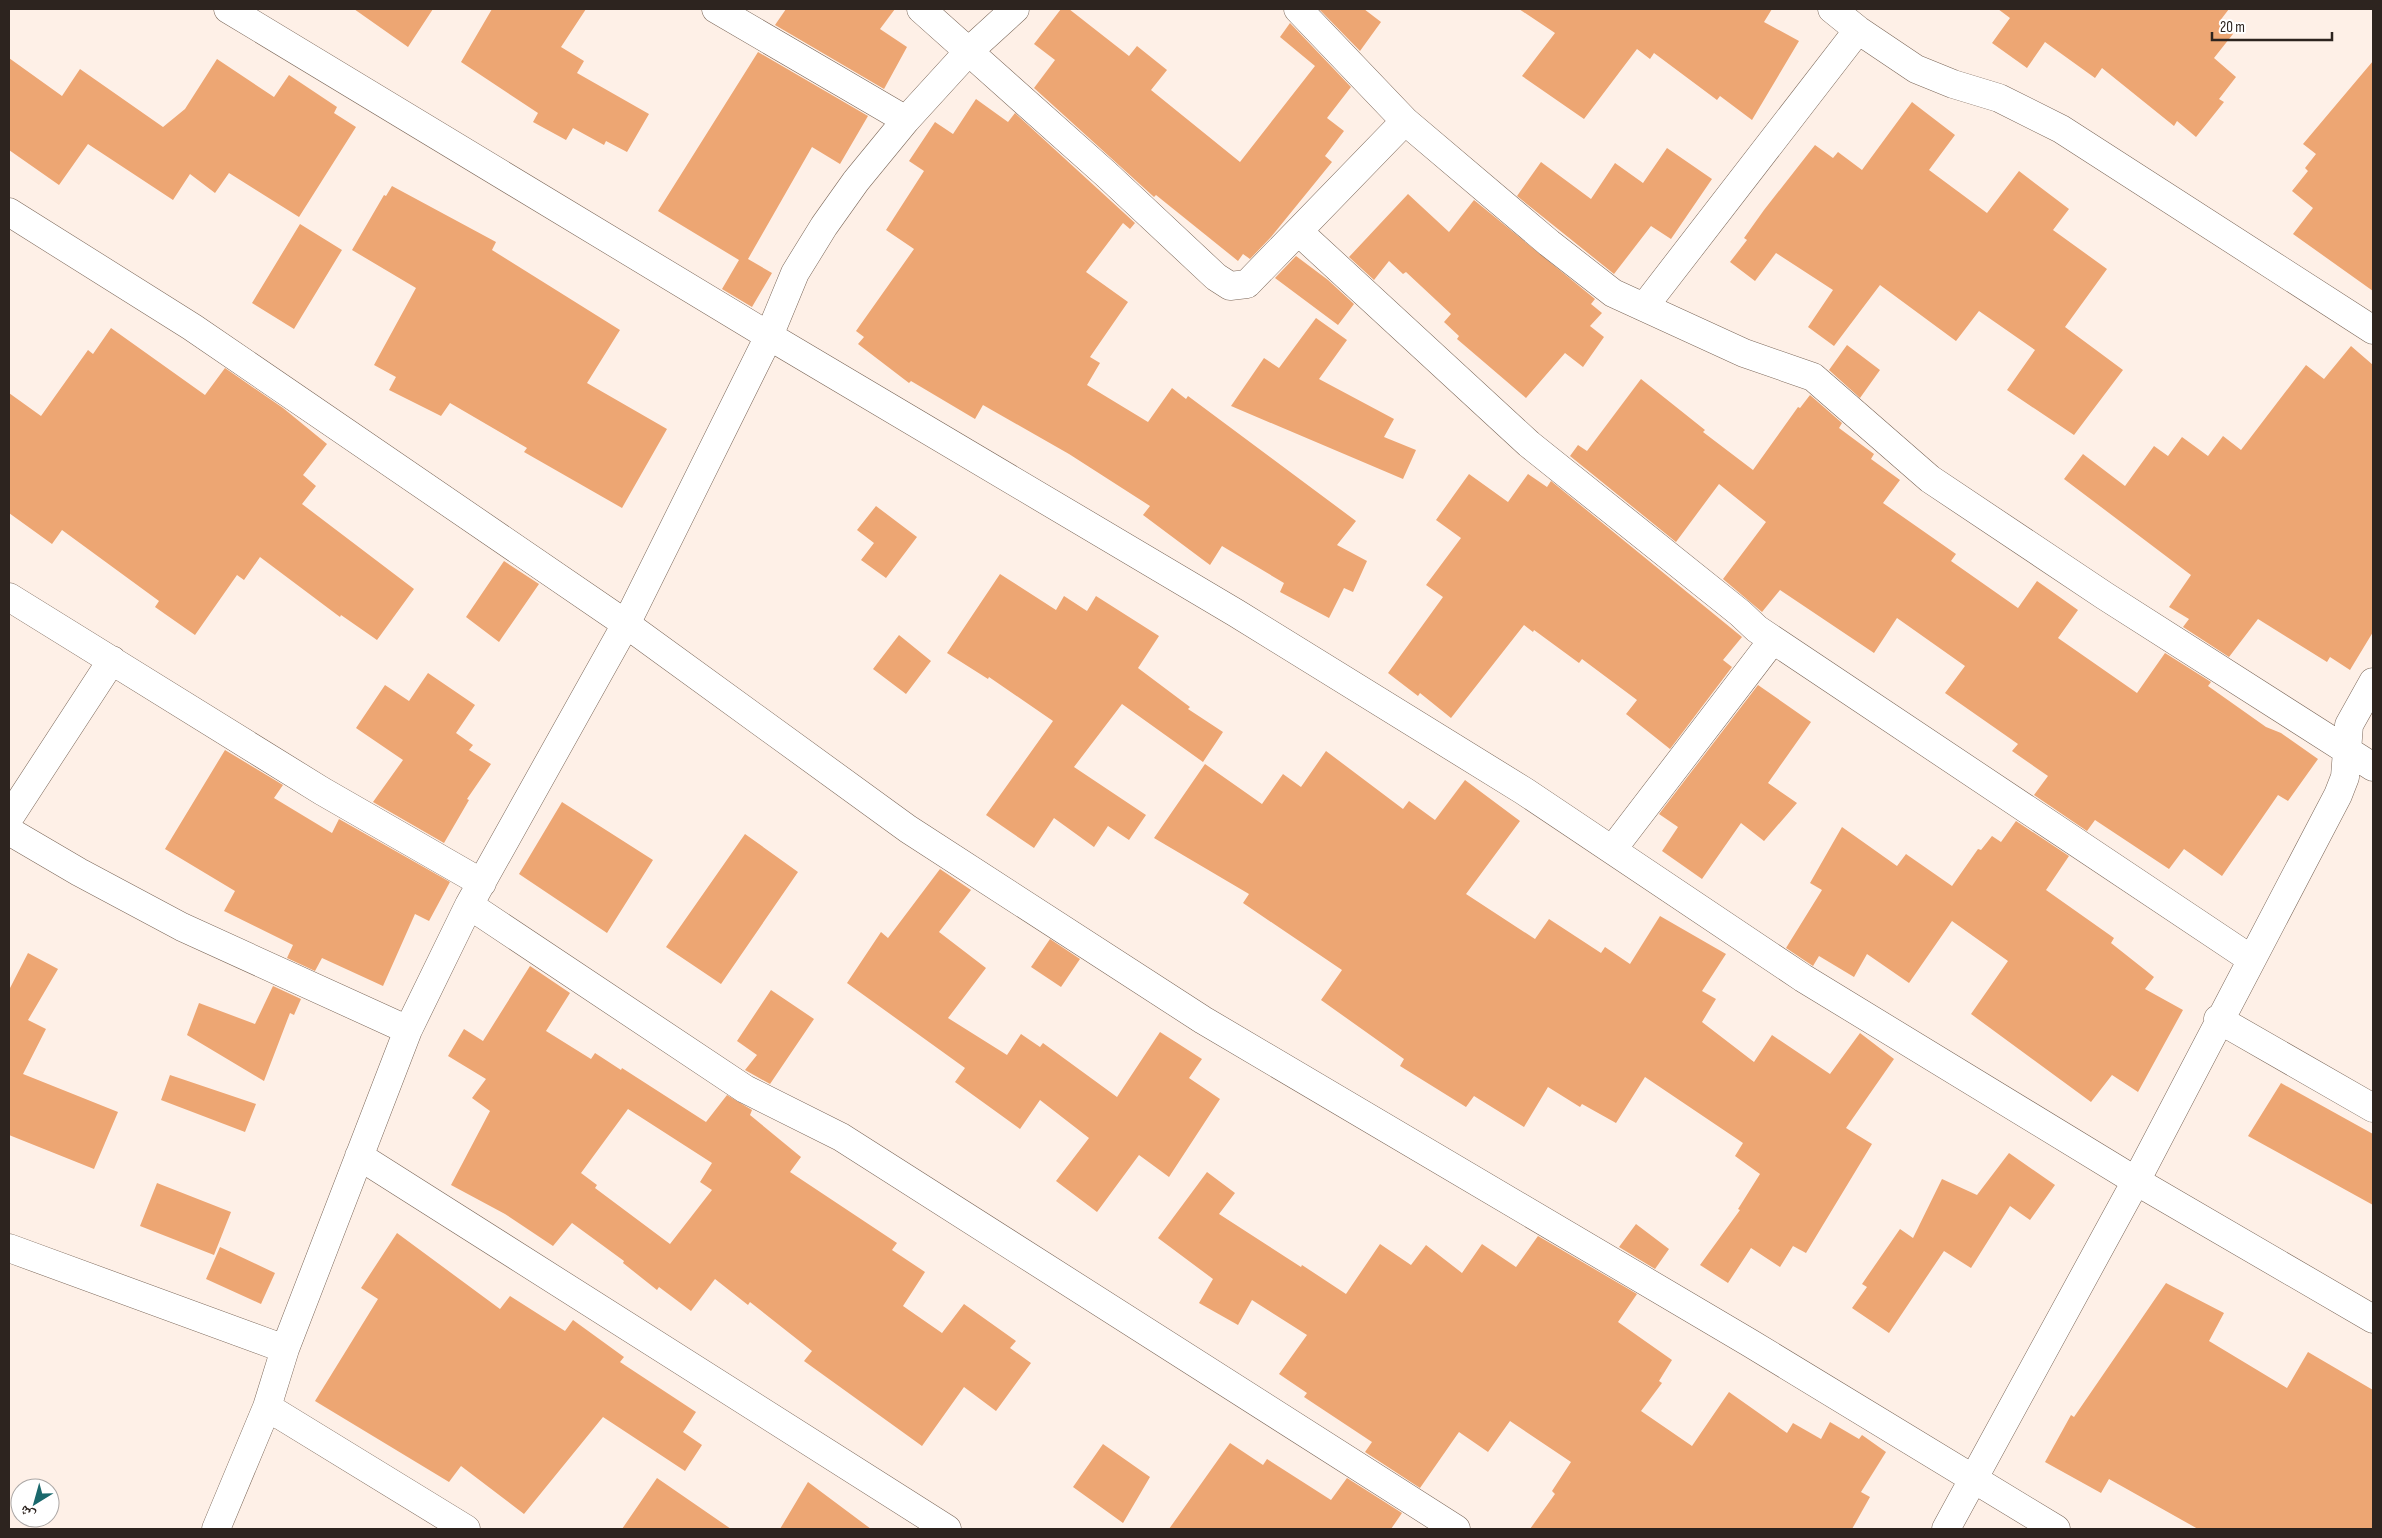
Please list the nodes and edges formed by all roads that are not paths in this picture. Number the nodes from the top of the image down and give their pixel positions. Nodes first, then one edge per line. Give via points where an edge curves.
1 (228, 9) edge
2 (716, 9) edge
3 (922, 9) edge
4 (1014, 9) edge
5 (1298, 9) edge
6 (1832, 9) edge
7 (1858, 30) junction
8 (969, 51) junction
9 (906, 120) junction
10 (1405, 120) junction
11 (9, 212) edge
12 (1299, 232) junction
13 (1644, 306) junction
14 (2373, 330) edge
15 (769, 336) junction
16 (9, 597) edge
17 (626, 624) junction
18 (1772, 640) junction
19 (112, 660) junction
20 (2373, 682) edge
21 (2346, 750) junction
22 (2373, 767) edge
23 (9, 818) edge
24 (9, 831) edge
25 (1612, 850) junction
26 (475, 894) junction
27 (2251, 959) junction
28 (2218, 1019) junction
29 (408, 1030) junction
30 (2373, 1108) edge
31 (359, 1156) junction
32 (2136, 1181) junction
33 (9, 1248) edge
34 (2373, 1319) edge
35 (285, 1349) junction
36 (267, 1407) junction
37 (1973, 1479) junction
38 (216, 1529) edge
39 (466, 1529) edge
40 (947, 1529) edge
41 (1456, 1529) edge
42 (1946, 1529) edge
43 (2056, 1529) edge

1 - 15 street
2 - 9 street
3 - 8 street
4 - 8 street
5 - 10 street
6 - 7 street
7 - 13 street
7 - 14 street via 1916,68 1999,98 2061,129
8 - 9 street
8 - 12 street via 1216,278 1230,286 1247,284
9 - 15 street via 824,226 796,273
10 - 12 street
10 - 13 street via 1613,293
11 - 17 street via 192,328
12 - 18 street via 1530,444
13 - 21 street via 1744,353 1814,377 1930,479 2105,596
15 - 17 street
15 - 25 street via 1236,613
16 - 19 street
17 - 26 street
17 - 37 street via 908,830 1203,1020 1750,1342
18 - 25 street
18 - 27 street
19 - 23 street
19 - 26 street via 322,791
20 - 21 street via 2349,725
21 - 22 street
21 - 27 street via 2345,777 2338,796
24 - 29 street via 182,927
25 - 32 street via 1803,978
26 - 29 street
26 - 41 street via 745,1089 841,1137
27 - 28 street
28 - 30 street
28 - 32 street
29 - 31 street
31 - 35 street
31 - 40 street
32 - 34 street
32 - 37 street
33 - 35 street
35 - 36 street
36 - 38 street
36 - 39 street
37 - 42 street
37 - 43 street

